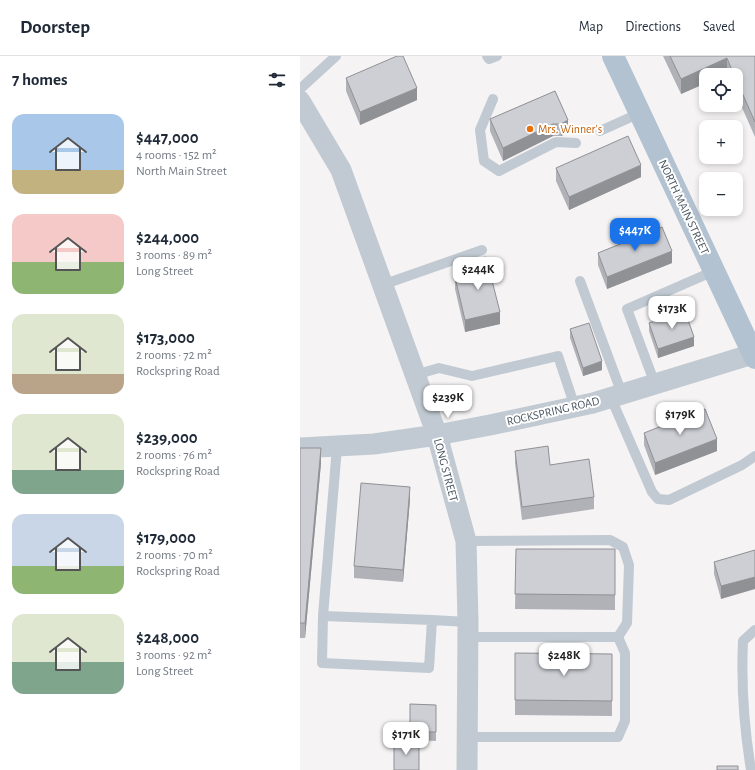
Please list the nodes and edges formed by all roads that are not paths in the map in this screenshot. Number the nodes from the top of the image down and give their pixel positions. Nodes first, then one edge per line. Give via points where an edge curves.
1 (336, 56) edge
2 (487, 56) edge
3 (496, 56) edge
4 (613, 56) edge
5 (300, 89) edge
6 (493, 99) dead end
7 (300, 101) edge
8 (640, 113) junction
9 (600, 131) dead end
10 (576, 143) dead end
11 (482, 250) dead end
12 (714, 271) junction
13 (580, 281) dead end
14 (382, 285) junction
15 (754, 356) edge
16 (415, 375) junction
17 (655, 384) junction
18 (617, 396) junction
19 (575, 407) junction
20 (436, 435) junction
21 (337, 447) junction
22 (300, 448) edge
23 (755, 456) edge
24 (466, 541) junction
25 (323, 616) junction
26 (432, 620) junction
27 (467, 630) junction
28 (755, 630) edge
29 (618, 637) junction
30 (467, 737) junction
31 (466, 770) edge
32 (751, 770) edge

1 - 5 lane
2 - 3 lane via 489,59
4 - 8 main road, NORTH MAIN STREET
6 - 10 lane via 480,130 484,161 499,171 556,142
7 - 14 street, LONG STREET via 341,170
8 - 9 lane
8 - 12 main road, NORTH MAIN STREET
11 - 14 lane
12 - 15 main road, NORTH MAIN STREET
12 - 17 lane via 627,309
13 - 18 lane
14 - 16 street, LONG STREET
15 - 17 street, ROCKSPRING ROAD
16 - 19 lane via 439,368 472,376 558,356
16 - 20 street, LONG STREET
17 - 18 street, ROCKSPRING ROAD
18 - 19 street, ROCKSPRING ROAD
18 - 23 lane via 652,492 658,499 669,500 742,465
19 - 20 street, ROCKSPRING ROAD
20 - 21 street, ROCKSPRING ROAD
20 - 24 street, LONG STREET
21 - 22 street, ROCKSPRING ROAD
21 - 25 lane
24 - 27 street, LONG STREET
24 - 29 lane via 610,540 623,547 629,565 627,623
25 - 26 lane
25 - 26 lane via 322,663 429,668
26 - 27 lane
27 - 29 lane
27 - 30 street, LONG STREET
28 - 32 lane via 743,641 742,668 746,740
29 - 30 lane via 625,653 625,721 618,737
30 - 31 street, LONG STREET

